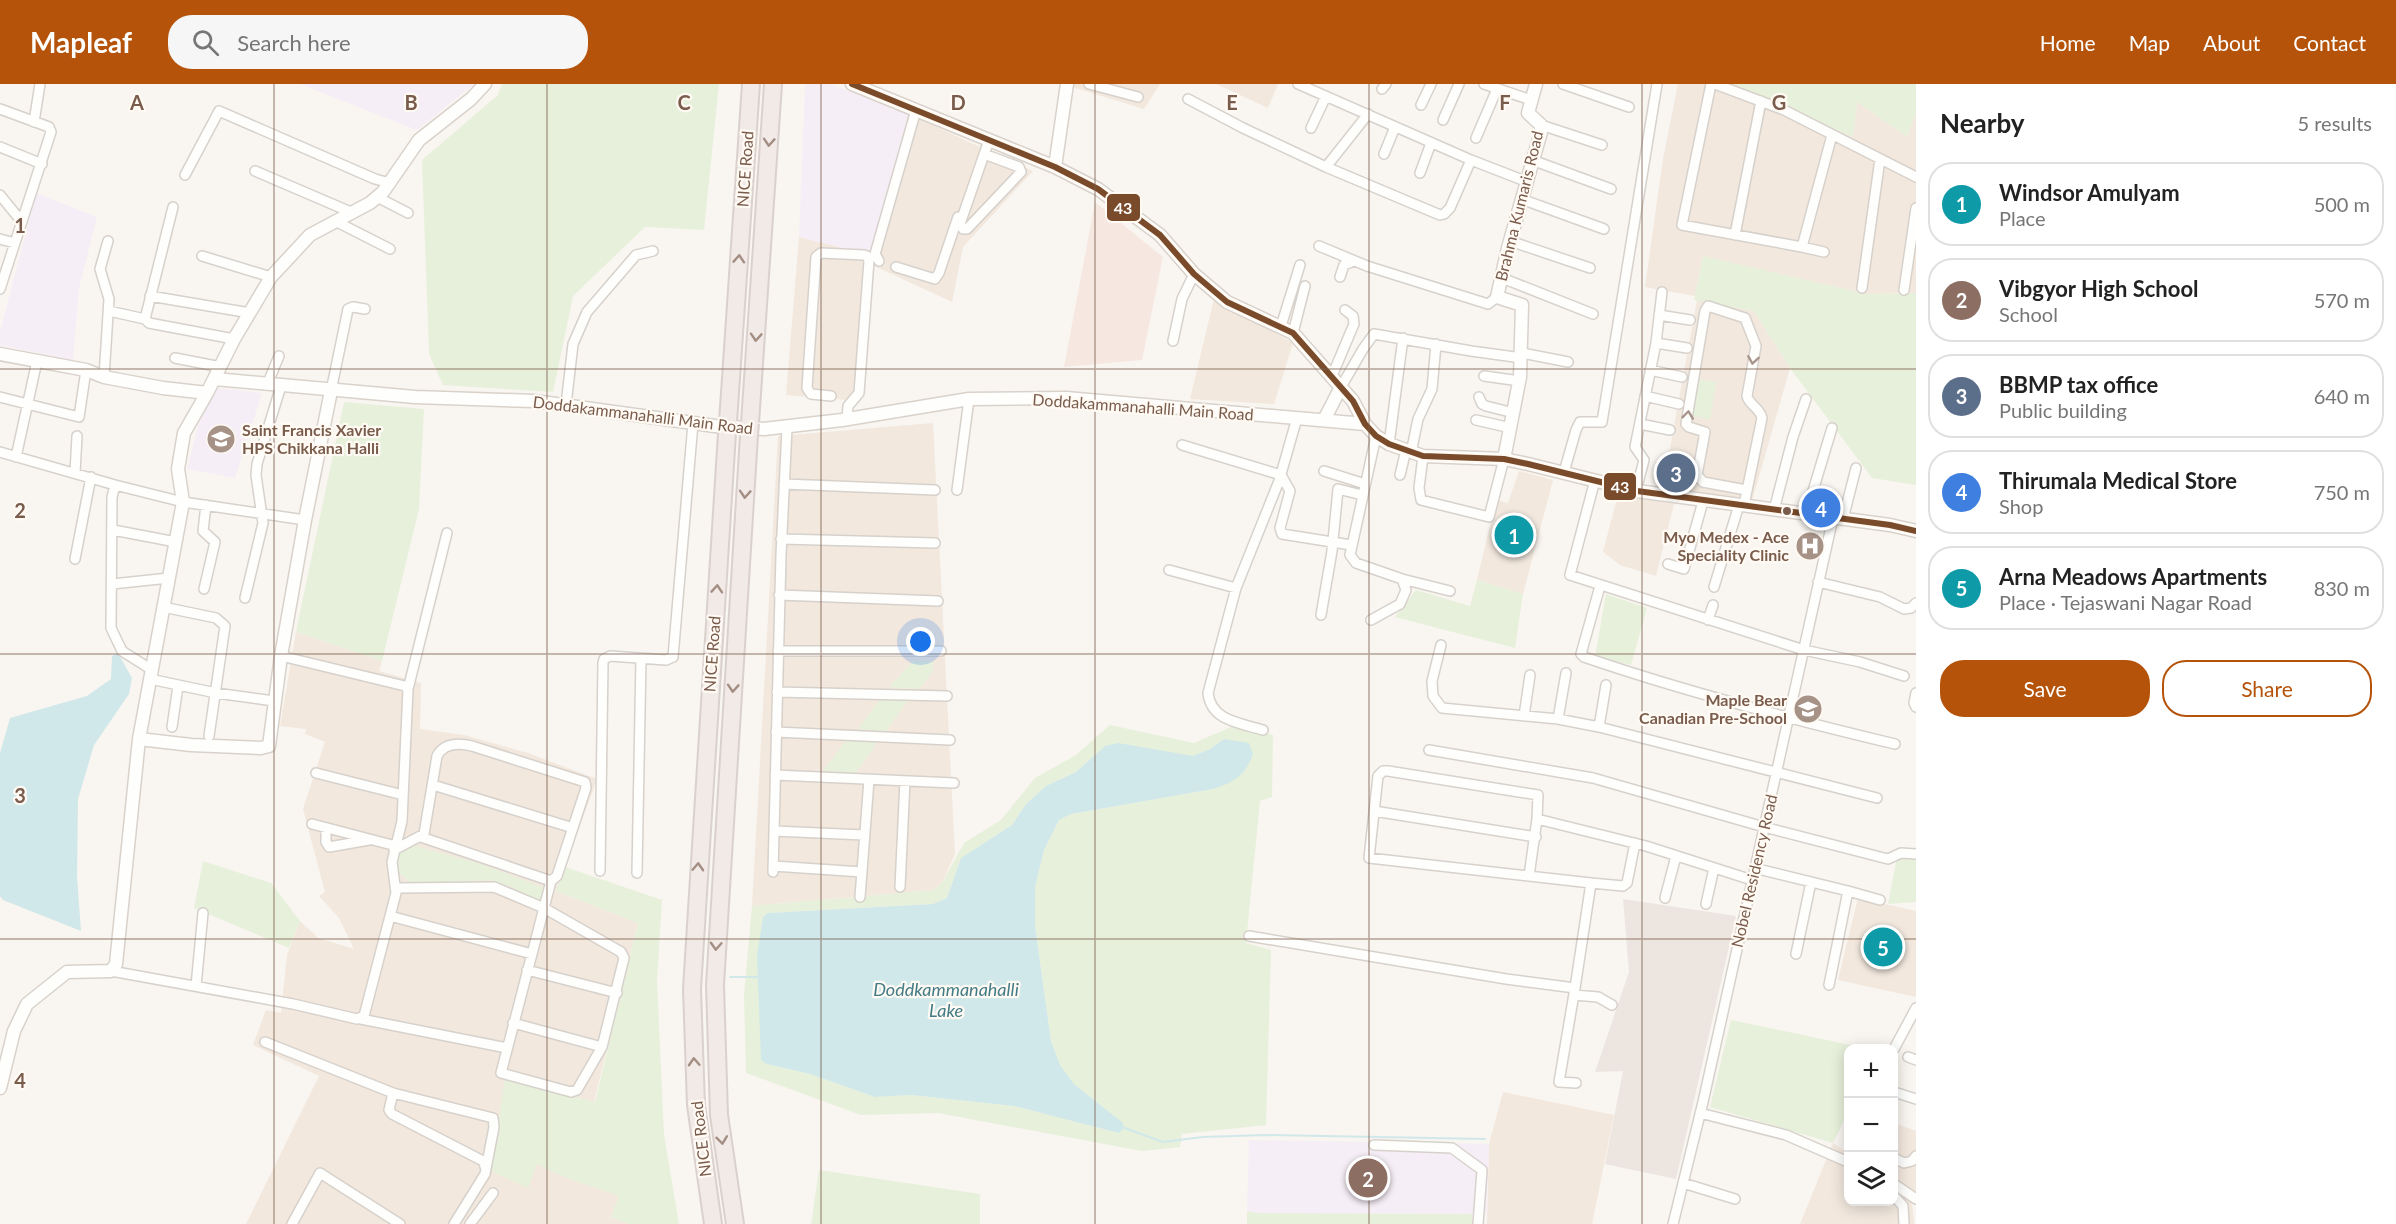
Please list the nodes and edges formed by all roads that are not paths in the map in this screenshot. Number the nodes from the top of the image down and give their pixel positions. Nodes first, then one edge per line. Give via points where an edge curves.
1 (40, 84) edge
2 (485, 84) edge
3 (751, 84) edge
4 (773, 84) edge
5 (852, 84) edge
6 (1067, 84) edge
7 (1089, 84) edge
8 (1298, 84) edge
9 (1431, 84) edge
10 (1459, 84) edge
11 (1484, 84) edge
12 (1536, 84) edge
13 (1563, 84) edge
14 (1657, 84) edge
15 (1713, 84) edge
16 (1497, 88) junction
17 (1326, 96) junction
18 (1138, 97) dead end
19 (1188, 99) dead end
20 (1531, 100) junction
21 (1761, 101) junction
22 (1421, 105) dead end
23 (1629, 107) dead end
24 (0, 110) edge
25 (916, 110) junction
26 (1368, 114) junction
27 (1443, 120) dead end
28 (34, 122) junction
29 (1540, 125) junction
30 (1395, 127) junction
31 (1311, 128) dead end
32 (1832, 135) junction
33 (1476, 138) dead end
34 (986, 139) junction
35 (1431, 143) junction
36 (1602, 145) dead end
37 (0, 147) edge
38 (984, 154) junction
39 (1384, 154) dead end
40 (1880, 159) junction
41 (1471, 160) junction
42 (1532, 160) junction
43 (42, 164) junction
44 (1326, 166) junction
45 (1055, 167) junction
46 (255, 171) dead end
47 (1420, 172) dead end
48 (184, 175) dead end
49 (1916, 177) edge
50 (1526, 181) junction
51 (390, 183) junction
52 (1611, 189) dead end
53 (0, 195) edge
54 (377, 197) junction
55 (1521, 199) junction
56 (173, 207) dead end
57 (1916, 208) edge
58 (353, 213) junction
59 (408, 213) dead end
60 (22, 222) junction
61 (337, 222) junction
62 (1604, 229) dead end
63 (1735, 235) junction
64 (0, 239) edge
65 (108, 241) dead end
66 (1510, 242) junction
67 (15, 243) junction
68 (1319, 246) dead end
69 (1802, 247) junction
70 (390, 249) dead end
71 (653, 251) dead end
72 (1824, 252) dead end
73 (202, 256) dead end
74 (879, 261) dead end
75 (1354, 261) junction
76 (1300, 265) dead end
77 (896, 267) dead end
78 (1590, 268) dead end
79 (1194, 274) junction
80 (272, 277) junction
81 (1340, 277) dead end
82 (1, 278) edge
83 (1502, 278) junction
84 (1305, 286) dead end
85 (1862, 288) dead end
86 (0, 289) edge
87 (1904, 290) dead end
88 (1662, 292) dead end
89 (150, 296) junction
90 (1497, 297) junction
91 (365, 309) dead end
92 (1345, 310) dead end
93 (109, 311) junction
94 (250, 313) junction
95 (1593, 314) dead end
96 (1659, 315) junction
97 (145, 319) junction
98 (1690, 320) dead end
99 (1281, 326) junction
100 (1293, 333) junction
101 (1403, 338) junction
102 (234, 339) junction
103 (1173, 341) dead end
104 (1436, 344) junction
105 (1656, 344) junction
106 (1687, 348) dead end
107 (0, 354) edge
108 (1522, 355) junction
109 (279, 356) dead end
110 (175, 358) dead end
111 (37, 360) junction
112 (1568, 362) dead end
113 (86, 370) junction
114 (1650, 370) junction
115 (218, 373) junction
116 (1332, 376) junction
117 (1484, 376) dead end
118 (104, 377) junction
119 (1682, 377) dead end
120 (1520, 381) junction
121 (267, 385) junction
122 (281, 386) junction
123 (1341, 387) junction
124 (332, 391) junction
125 (207, 393) junction
126 (831, 396) dead end
127 (1645, 396) junction
128 (0, 397) edge
129 (1479, 397) dead end
130 (969, 399) junction
131 (1806, 399) dead end
132 (29, 404) junction
133 (1679, 404) dead end
134 (566, 405) junction
135 (1514, 413) junction
136 (1297, 418) junction
137 (848, 419) junction
138 (1324, 420) junction
139 (1476, 420) dead end
140 (693, 423) junction
141 (1365, 424) junction
142 (1640, 424) junction
143 (787, 428) junction
144 (1832, 428) dead end
145 (1511, 429) junction
146 (1670, 430) dead end
147 (77, 436) dead end
148 (1376, 436) junction
149 (1389, 444) junction
150 (1182, 445) dead end
151 (0, 453) edge
152 (1413, 453) junction
153 (16, 457) junction
154 (1504, 459) junction
155 (1856, 468) dead end
156 (1324, 471) dead end
157 (1564, 472) junction
158 (75, 473) junction
159 (1281, 475) junction
160 (1400, 475) dead end
161 (91, 477) junction
162 (1595, 480) junction
163 (784, 484) junction
164 (1365, 484) junction
165 (115, 485) junction
166 (1743, 489) junction
167 (935, 490) dead end
168 (957, 490) dead end
169 (1636, 491) junction
170 (1362, 495) junction
171 (1701, 500) junction
172 (183, 502) junction
173 (206, 505) junction
174 (1740, 505) junction
175 (1774, 510) junction
176 (263, 513) junction
177 (1806, 514) junction
178 (1838, 519) junction
179 (305, 520) junction
180 (112, 530) junction
181 (1916, 531) edge
182 (447, 533) dead end
183 (781, 539) junction
184 (176, 542) junction
185 (934, 543) dead end
186 (1333, 543) junction
187 (1351, 545) junction
188 (75, 559) dead end
189 (1668, 564) dead end
190 (1169, 570) dead end
191 (169, 578) junction
192 (1402, 579) junction
193 (1818, 582) junction
194 (112, 584) junction
195 (1600, 586) junction
196 (1714, 587) dead end
197 (1236, 588) junction
198 (204, 589) dead end
199 (1450, 591) dead end
200 (779, 595) junction
201 (245, 598) dead end
202 (938, 601) dead end
203 (1916, 603) edge
204 (1713, 605) dead end
205 (163, 607) junction
206 (1322, 615) dead end
207 (1371, 620) dead end
208 (1708, 620) junction
209 (1441, 645) dead end
210 (1803, 650) junction
211 (778, 651) junction
212 (940, 651) dead end
213 (281, 656) junction
214 (641, 658) junction
215 (1566, 673) dead end
216 (151, 675) junction
217 (1530, 675) dead end
218 (1904, 676) dead end
219 (1606, 685) dead end
220 (178, 686) junction
221 (408, 689) junction
222 (777, 692) junction
223 (216, 693) junction
224 (1916, 693) edge
225 (947, 696) dead end
226 (274, 701) junction
227 (1916, 707) edge
228 (1524, 716) junction
229 (1788, 718) junction
230 (1558, 719) junction
231 (172, 727) dead end
232 (1599, 727) junction
233 (1263, 730) dead end
234 (776, 732) junction
235 (209, 736) dead end
236 (139, 738) junction
237 (950, 740) dead end
238 (1895, 744) dead end
239 (1429, 750) dead end
240 (316, 773) dead end
241 (1775, 773) junction
242 (775, 775) junction
243 (869, 780) junction
244 (905, 781) junction
245 (954, 783) dead end
246 (433, 785) junction
247 (403, 795) junction
248 (1877, 798) dead end
249 (1374, 811) junction
250 (1537, 819) junction
251 (312, 824) dead end
252 (1764, 827) junction
253 (326, 828) junction
254 (573, 828) junction
255 (774, 831) junction
256 (864, 836) junction
257 (421, 837) junction
258 (1536, 837) junction
259 (371, 840) junction
260 (1635, 843) junction
261 (395, 848) junction
262 (1916, 854) edge
263 (1676, 856) junction
264 (1714, 868) junction
265 (1754, 868) junction
266 (600, 871) dead end
267 (862, 872) junction
268 (637, 873) dead end
269 (1529, 876) junction
270 (551, 880) junction
271 (1752, 880) junction
272 (1811, 882) junction
273 (1591, 883) junction
274 (900, 887) dead end
275 (397, 888) junction
276 (1848, 891) junction
277 (860, 897) dead end
278 (1665, 898) dead end
279 (1880, 900) dead end
280 (1706, 904) dead end
281 (544, 908) junction
282 (203, 914) dead end
283 (390, 916) junction
284 (1249, 936) dead end
285 (532, 954) junction
286 (1796, 954) dead end
287 (528, 970) junction
288 (111, 971) junction
289 (1829, 985) dead end
290 (196, 986) junction
291 (1574, 992) junction
292 (617, 993) junction
293 (1612, 1005) dead end
294 (1916, 1008) edge
295 (361, 1019) junction
296 (513, 1023) junction
297 (264, 1042) dead end
298 (1896, 1044) edge
299 (602, 1047) junction
300 (507, 1048) junction
301 (1576, 1083) dead end
302 (0, 1088) edge
303 (393, 1093) junction
304 (1898, 1094) edge
305 (1916, 1099) edge
306 (1700, 1113) junction
307 (1374, 1145) dead end
308 (1844, 1156) edge
309 (1916, 1156) edge
310 (1898, 1160) edge
311 (486, 1169) junction
312 (1683, 1184) junction
313 (1898, 1187) edge
314 (493, 1193) dead end
315 (1735, 1199) dead end
316 (1916, 1199) edge
317 (1898, 1201) edge
318 (1673, 1222) edge
319 (735, 1223) edge
320 (292, 1224) edge
321 (400, 1224) edge
322 (454, 1224) edge
323 (470, 1224) edge
324 (713, 1224) edge
325 (1478, 1224) edge
326 (1685, 1224) edge
327 (1904, 1224) edge

1 - 28 street
2 - 51 street via 419,140
324 -> 3 highway, NICE Road via 696,1105 692,989
4 -> 319 highway, NICE Road via 715,986 719,1115
5 - 25 street
6 - 45 street
7 - 18 street
8 - 17 street
9 - 22 street
10 - 27 street
11 - 16 street
12 - 20 street
13 - 23 street
14 - 157 street via 1602,422 1580,422
15 - 21 street
15 - 63 street via 1682,225
16 - 20 street
16 - 33 street
17 - 26 street
17 - 31 street
19 - 44 street
20 - 29 street, Brahma Kumaris Road via 1528,113
21 - 32 street
21 - 63 street
24 - 28 street
25 - 34 street
25 - 74 street via 875,254
26 - 30 street
26 - 44 street
28 - 43 street via 50,129
29 - 36 street
29 - 42 street, Brahma Kumaris Road
30 - 35 street
30 - 39 street
32 - 40 street
32 - 69 street
34 - 38 street
34 - 45 street
34 - 77 street via 938,276 932,279
35 - 41 street
35 - 47 street
37 - 43 street
38 - 38 street via 960,224 963,229 1021,172 1019,167
40 - 49 street
40 - 85 street
41 - 44 street via 1450,208 1440,215
41 - 50 street
42 - 50 street, Brahma Kumaris Road
42 - 52 street
43 - 60 street
45 - 79 street via 1098,189 1160,235
46 - 58 street
48 - 51 street via 219,111
50 - 55 street, Brahma Kumaris Road
51 - 54 street
53 - 60 street
54 - 58 street
54 - 59 street
55 - 62 street
55 - 66 street, Brahma Kumaris Road
56 - 89 street
57 - 87 street
58 - 61 street
60 - 67 street
61 - 70 street
61 - 80 street via 310,236
63 - 69 street
64 - 67 street
65 - 93 street via 100,269
66 - 78 street
66 - 83 street, Brahma Kumaris Road
67 - 82 street
68 - 75 street
69 - 72 street
71 - 134 street via 636,255 587,312 573,344
73 - 80 street
75 - 81 street via 1344,265
75 - 90 street via 1488,304
76 - 99 street
79 - 99 street via 1227,302
79 - 103 street via 1182,299
80 - 94 street
82 - 86 street
83 - 90 street, Brahma Kumaris Road
83 - 95 street
84 - 100 street
88 - 96 street
89 - 94 street
89 - 97 street
90 - 108 street, Brahma Kumaris Road via 1522,304
91 - 124 street via 348,309
92 - 116 street via 1353,316 1354,324
93 - 97 street
93 - 118 street
94 - 102 street
96 - 98 street
96 - 105 street
97 - 102 street via 148,323
99 - 100 street
100 - 116 street
101 - 104 street
101 - 123 street via 1374,334
101 - 149 street
102 - 115 street
104 - 108 street
104 - 152 street via 1432,389 1418,419
105 - 106 street
105 - 114 street
107 - 111 street
108 - 112 street
108 - 120 street, Brahma Kumaris Road
109 - 121 street
110 - 115 street
111 - 113 street
111 - 132 street
113 - 118 street
113 - 132 street via 79,417
114 - 119 street
114 - 127 street
115 - 121 street, Doddakammanahalli Main Road
115 - 125 street
116 - 123 street
117 - 120 street
118 - 125 street
120 - 135 street, Brahma Kumaris Road
121 - 122 street, Doddakammanahalli Main Road
122 - 124 street, Doddakammanahalli Main Road
122 - 176 street via 256,469
123 - 138 street
123 - 141 street
124 - 134 street, Doddakammanahalli Main Road
124 - 179 street
125 - 172 street via 184,433 178,469
126 - 137 street via 811,394 807,388 816,257 821,253 864,255 869,261 859,393 848,406
127 - 133 street
127 - 142 street
128 - 132 street
129 - 135 street via 1486,406
130 - 136 street, Doddakammanahalli Main Road via 1066,398
130 - 137 street, Doddakammanahalli Main Road
130 - 168 street
131 - 175 street
132 - 153 street
134 - 140 street, Doddakammanahalli Main Road
135 - 145 street, Brahma Kumaris Road
136 - 138 street, Doddakammanahalli Main Road
136 - 159 street
137 - 143 street, Doddakammanahalli Main Road
138 - 141 street, Doddakammanahalli Main Road
139 - 145 street
140 - 143 street, Doddakammanahalli Main Road
140 - 214 street via 674,653 666,660
141 - 148 street
142 - 146 street
142 - 169 street via 1635,447 1644,460
143 - 163 street
144 - 177 street
145 - 154 street, Brahma Kumaris Road
147 - 158 street
148 - 149 street
148 - 164 street
149 - 152 street
150 - 159 street
151 - 153 street
152 - 154 street
152 - 154 street via 1421,500 1489,517
152 - 160 street
153 - 158 street
154 - 157 street
155 - 178 street, Nobel Residency Road
156 - 164 street
157 - 162 street
158 - 161 street
159 - 186 street via 1290,491 1280,528 1282,534
159 - 197 street
161 - 165 street
161 - 188 street
162 - 169 street
162 - 195 street via 1570,575
163 - 167 street
163 - 183 street
164 - 170 street
165 - 172 street
165 - 180 street
166 -> 166 street via 1698,478 1705,432 1686,424 1708,306 1745,318 1756,346 1747,396 1762,418
166 - 174 street
169 - 171 street
170 - 186 street via 1338,489
170 - 187 street
171 - 174 street
171 - 189 street via 1684,569
172 - 173 street
172 - 184 street
173 - 176 street
173 - 198 street via 203,531 215,542
174 - 175 street
174 - 196 street
175 - 177 street
176 - 179 street
176 - 201 street via 264,523
177 - 178 street
178 - 181 street
178 - 193 street, Nobel Residency Road
179 - 213 street
180 - 184 street
180 - 194 street
182 - 221 street
183 - 185 street
183 - 200 street
184 - 191 street
186 - 187 street
186 - 206 street
187 - 192 street via 1350,555 1356,562
190 - 197 street
191 - 194 street
191 - 205 street
192 - 199 street
192 - 207 street via 1406,590 1400,604
193 - 203 street via 1880,597 1908,610
193 - 210 street, Nobel Residency Road
194 - 216 street via 111,628 122,651
195 - 208 street
195 - 229 street via 1581,654 1584,657
197 - 233 street via 1209,701 1220,717
200 - 202 street
200 - 211 street
204 - 208 street
205 - 216 street
205 - 223 street via 216,618 223,623
208 - 210 street
209 - 228 street via 1432,681 1433,696 1442,708
210 - 218 street
210 - 229 street, Nobel Residency Road
211 - 212 street
211 - 222 street
213 - 221 street
213 - 226 street
214 - 266 street via 610,656 603,663
214 - 268 street
215 - 230 street
216 - 220 street
216 - 236 street
217 - 228 street
219 - 232 street
220 - 223 street
220 - 231 street
221 - 247 street
222 - 225 street
222 - 234 street
223 - 226 street
223 - 235 street
224 - 227 street
226 - 236 street via 270,742 265,748
228 - 230 street
229 - 238 street
229 - 241 street, Nobel Residency Road
230 - 232 street
232 - 241 street
234 - 237 street
234 - 242 street
236 - 288 street via 116,964
239 - 252 street via 1575,774
240 - 247 street
241 - 248 street
241 - 252 street, Nobel Residency Road
242 - 243 street
242 - 255 street
243 - 244 street
243 - 256 street
244 - 245 street
244 - 274 street
246 - 254 street
246 - 254 street via 439,752 459,744 583,780 586,788
246 - 257 street
247 - 261 street
249 - 250 street via 1378,776 1388,771 1538,795
249 - 258 street
249 - 269 street via 1368,855 1373,860
250 - 258 street
250 - 260 street
251 - 253 street
252 - 262 street via 1888,859 1901,853
252 - 265 street, Nobel Residency Road
253 - 259 street
253 - 259 street via 329,847
254 - 270 street via 557,876
255 - 256 street
255 - 267 street via 773,869
256 - 267 street
257 - 261 street
257 - 270 street
258 - 269 street
259 - 261 street
260 - 263 street
260 - 273 street via 1627,883
261 - 275 street via 392,867
263 - 264 street
263 - 278 street
264 - 271 street
264 - 280 street
265 - 271 street, Nobel Residency Road
265 - 272 street
267 - 277 street
269 - 273 street
270 - 281 street
271 - 306 street, Nobel Residency Road
272 - 276 street
272 - 286 street
273 - 291 street
275 - 281 street via 494,887
275 - 283 street
276 - 279 street
276 - 289 street
281 - 285 street
281 - 292 street via 621,952 624,958
282 - 290 street
283 - 285 street
283 - 295 street via 366,1013
284 - 291 street
285 - 287 street
287 - 292 street
287 - 296 street
288 - 290 street
288 - 302 street via 67,972 27,1004 14,1031
290 - 295 street
291 - 293 street via 1598,997
291 - 301 street via 1559,1082
292 - 299 street
294 - 298 street
295 - 300 street
296 - 299 street
296 - 300 street
297 - 303 street
299 - 300 street via 577,1090 571,1092 501,1073
303 - 311 street via 389,1110 392,1114 483,1161
303 - 311 street via 492,1118 495,1126
304 - 305 street
306 - 308 street via 1786,1134
306 - 312 street, Nobel Residency Road
307 - 325 street via 1452,1148 1460,1153 1482,1170
309 - 310 street via 1904,1163
311 - 322 street
312 - 315 street
312 - 318 street, Nobel Residency Road
313 - 316 street
314 - 323 street
317 - 327 street via 1903,1206
318 - 326 street
320 - 321 street via 320,1173

